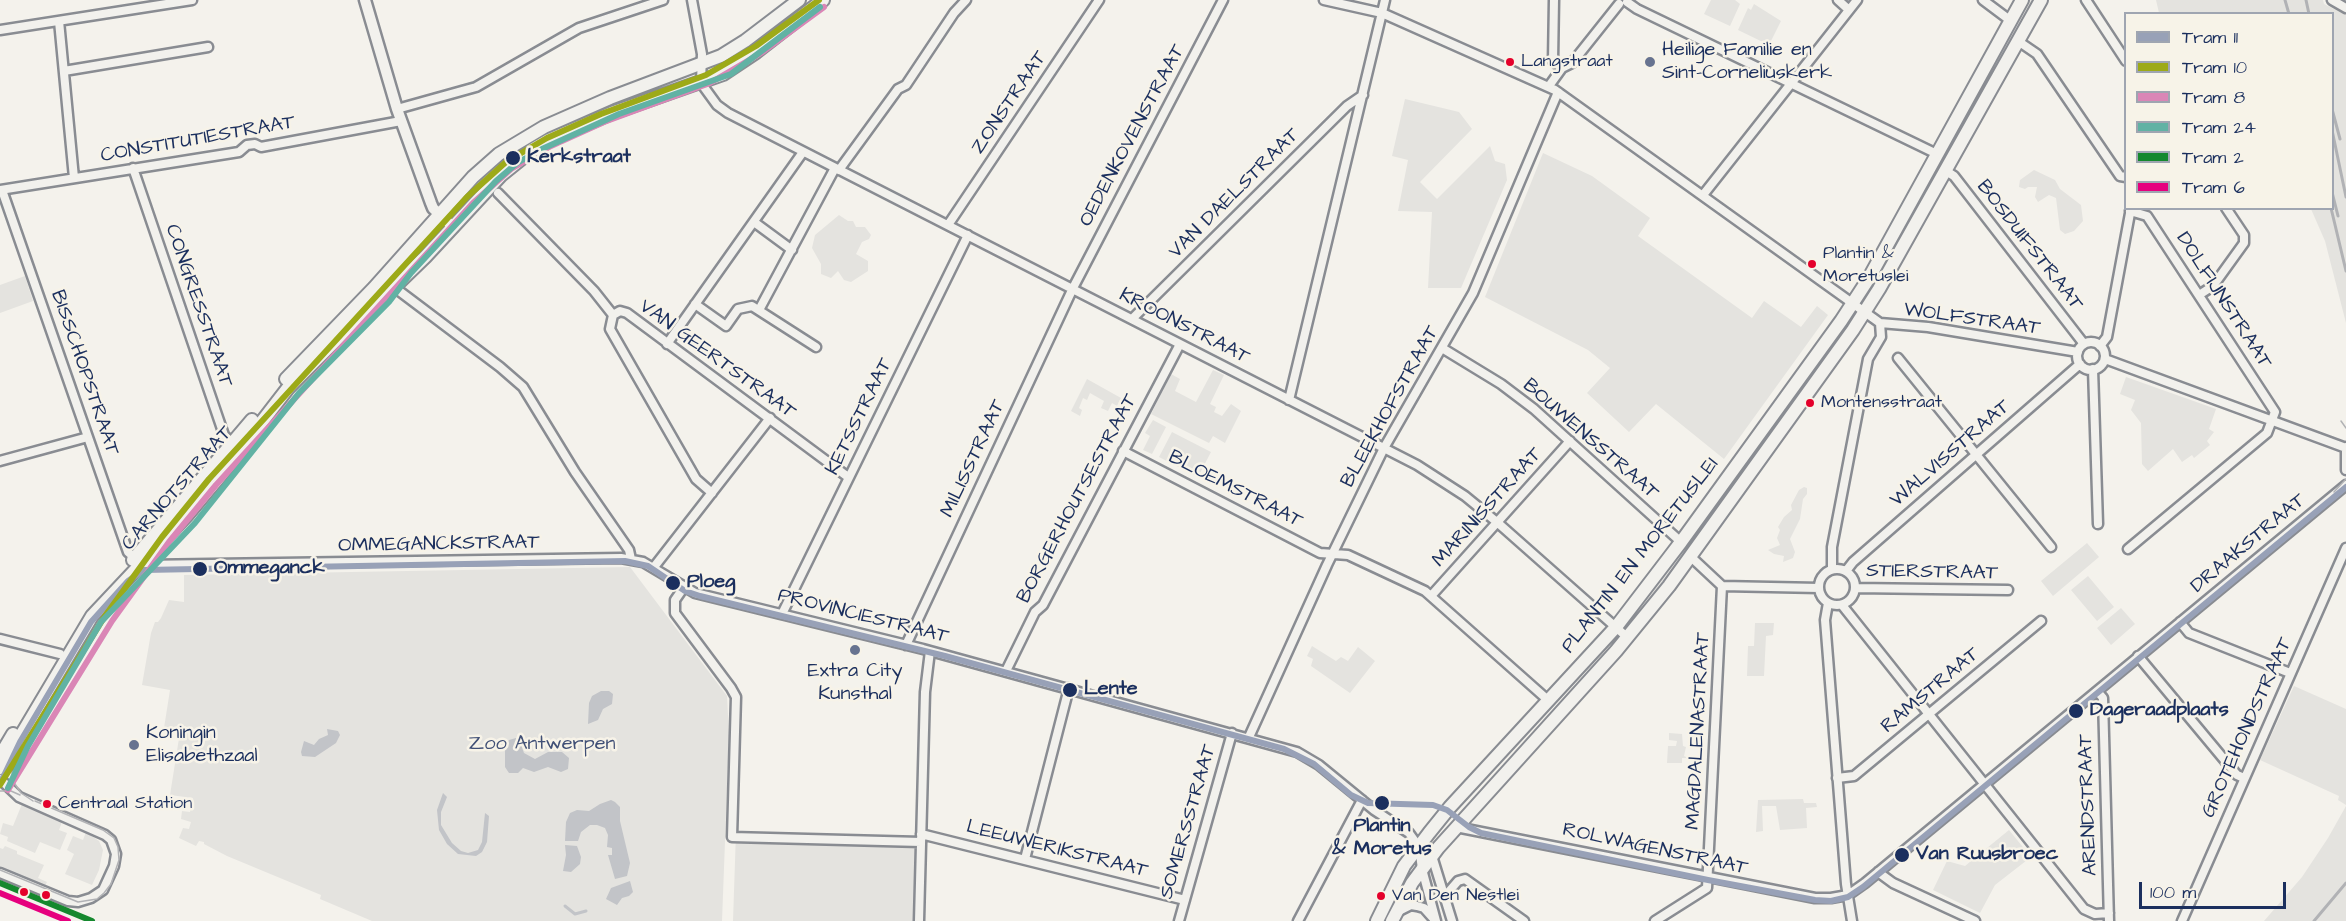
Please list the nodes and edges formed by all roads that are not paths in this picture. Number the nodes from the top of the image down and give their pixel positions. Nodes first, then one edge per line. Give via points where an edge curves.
1 (192, 0) edge
2 (365, 0) edge
3 (663, 0) edge
4 (692, 0) edge
5 (798, 0) edge
6 (823, 0) edge
7 (966, 0) edge
8 (1099, 0) edge
9 (1223, 0) edge
10 (1324, 0) edge
11 (1385, 0) edge
12 (1554, 0) edge
13 (1838, 0) edge
14 (1857, 0) edge
15 (1983, 0) edge
16 (2022, 0) edge
17 (2041, 0) edge
18 (2085, 0) edge
19 (2333, 1) edge
20 (1622, 2) edge
21 (2346, 8) edge
22 (1850, 10) junction
23 (1382, 13) junction
24 (59, 21) junction
25 (2010, 21) junction
26 (0, 30) edge
27 (2018, 41) junction
28 (208, 47) dead end
29 (2124, 58) edge
30 (702, 64) junction
31 (1562, 69) junction
32 (64, 71) junction
33 (701, 83) junction
34 (1791, 83) junction
35 (1549, 86) junction
36 (1558, 92) junction
37 (1363, 95) junction
38 (397, 109) junction
39 (401, 121) junction
40 (803, 152) junction
41 (1936, 154) junction
42 (133, 168) junction
43 (837, 169) junction
44 (1946, 171) junction
45 (2124, 177) edge
46 (74, 178) junction
47 (1, 190) edge
48 (498, 193) dead end
49 (1703, 195) junction
50 (2130, 210) edge
51 (2227, 210) edge
52 (439, 214) junction
53 (754, 222) junction
54 (948, 225) junction
55 (453, 226) junction
56 (968, 235) junction
57 (792, 250) junction
58 (382, 278) junction
59 (394, 286) junction
60 (1072, 288) junction
61 (2199, 295) junction
62 (1853, 303) junction
63 (695, 304) junction
64 (759, 310) junction
65 (1864, 313) junction
66 (613, 315) junction
67 (1132, 319) junction
68 (1880, 323) junction
69 (668, 344) junction
70 (1180, 344) junction
71 (2084, 344) junction
72 (2100, 346) junction
73 (816, 347) dead end
74 (1442, 348) junction
75 (2078, 352) junction
76 (1898, 358) dead end
77 (2105, 359) junction
78 (2080, 364) junction
79 (2093, 369) junction
80 (1289, 400) junction
81 (770, 418) junction
82 (2272, 421) junction
83 (88, 438) junction
84 (1570, 441) junction
85 (2346, 447) edge
86 (237, 448) junction
87 (1384, 448) junction
88 (1123, 451) junction
89 (1976, 454) junction
90 (0, 461) edge
91 (2346, 470) edge
92 (848, 477) junction
93 (2346, 484) edge
94 (712, 493) junction
95 (1498, 523) junction
96 (2098, 524) dead end
97 (1681, 542) junction
98 (2051, 547) dead end
99 (2346, 548) edge
100 (2128, 549) dead end
101 (1334, 553) junction
102 (1691, 557) junction
103 (631, 559) junction
104 (137, 561) junction
105 (654, 567) junction
106 (1832, 569) junction
107 (1846, 571) junction
108 (1722, 586) junction
109 (684, 587) junction
110 (1819, 588) junction
111 (1855, 588) junction
112 (2008, 590) dead end
113 (1431, 597) junction
114 (1828, 603) junction
115 (1842, 605) junction
116 (782, 614) junction
117 (2041, 621) dead end
118 (2180, 622) junction
119 (1616, 627) junction
120 (1628, 638) junction
121 (0, 639) edge
122 (906, 645) junction
123 (930, 651) junction
124 (60, 654) junction
125 (2138, 657) junction
126 (1006, 671) junction
127 (2290, 673) junction
128 (1069, 688) junction
129 (2097, 691) junction
130 (1549, 701) junction
131 (1928, 714) junction
132 (1232, 733) junction
133 (1249, 737) junction
134 (2, 764) edge
135 (1837, 777) junction
136 (2244, 778) junction
137 (0, 779) edge
138 (1984, 784) junction
139 (9, 786) junction
140 (1362, 801) junction
141 (1456, 827) junction
142 (921, 838) junction
143 (1419, 847) junction
144 (1432, 856) junction
145 (1025, 859) junction
146 (1422, 869) junction
147 (1878, 872) junction
148 (0, 873) edge
149 (1708, 878) junction
150 (1848, 895) junction
151 (1445, 896) junction
152 (1185, 900) junction
153 (2109, 917) edge
154 (1392, 920) edge
155 (919, 921) edge
156 (1179, 921) edge
157 (1298, 921) edge
158 (1377, 921) edge
159 (1435, 921) edge
160 (1452, 921) edge
161 (1524, 921) edge
162 (1655, 921) edge
163 (1852, 921) edge
164 (1975, 921) edge
165 (2182, 921) edge

1 - 24 street
2 - 38 street
3 - 38 street via 579,28 476,87
4 - 30 street
5 - 30 main road, CARNOTSTRAAT via 745,41
6 - 33 main road, CARNOTSTRAAT via 736,66
7 - 43 street via 906,85 898,89
8 - 54 street, ZONSTRAAT
9 - 60 street, OEDENKOVENSTRAAT
10 - 23 street
11 - 23 street
12 - 31 street via 1553,62
13 - 22 street
14 - 22 street
15 - 25 street
16 - 25 main road, PLANTIN EN MORETUSLEI
17 - 27 main road, PLANTIN EN MORETUSLEI
18 - 29 street
19 - 21 street
20 - 31 street via 1572,63
20 - 34 street
22 - 34 street
23 - 35 street
23 - 37 street
24 - 26 street
24 - 32 street
25 - 41 main road, PLANTIN EN MORETUSLEI
27 - 44 main road, PLANTIN EN MORETUSLEI
27 - 45 street via 2037,54
28 - 32 street
30 - 33 street
30 - 52 main road, CARNOTSTRAAT via 610,98 521,139 481,170
31 - 35 street
32 - 46 street
33 - 40 street, KROONSTRAAT via 728,113
33 - 55 main road, CARNOTSTRAAT via 612,113 549,140 501,175
34 - 41 street
34 - 49 street
35 - 36 street
36 - 49 street
36 - 74 street, BLEEKHOFSTRAAT via 1473,293
37 - 67 street, VAN DAELSTRAAT via 1347,106
37 - 80 street
38 - 39 street
39 - 42 street, CONSTITUTIESTRAAT
39 - 52 street via 431,203
40 - 43 street, KROONSTRAAT
40 - 53 street
41 - 62 main road, PLANTIN EN MORETUSLEI
42 - 46 street, CONSTITUTIESTRAAT
42 - 86 street, CONGRESSTRAAT via 224,435
43 - 54 street, KROONSTRAAT
43 - 57 street
44 - 65 main road, PLANTIN EN MORETUSLEI
44 - 71 street, BOSDUIFSTRAAT via 1954,176
46 - 47 street, CONSTITUTIESTRAAT
47 - 83 street, BISSCHOPSTRAAT
48 - 66 street, VAN GEERTSTRAAT
49 - 62 street
50 - 61 street, DOLFIJNSTRAAT via 2147,216
50 - 72 street via 2107,336
51 - 61 street via 2244,235 2244,243 2213,286
52 - 55 street
52 - 58 main road, CARNOTSTRAAT
53 - 57 street
53 - 63 street
54 - 56 street, KROONSTRAAT
55 - 59 main road, CARNOTSTRAAT
56 - 60 street, KROONSTRAAT
56 - 92 street, KETSSTRAAT
57 - 64 street
58 - 59 street
58 - 86 main road, CARNOTSTRAAT via 281,384
59 - 86 main road, CARNOTSTRAAT via 293,383
59 - 103 street via 523,387 629,550
60 - 67 street, KROONSTRAAT
60 - 122 street, MILISSTRAAT
61 - 82 street, DOLFIJNSTRAAT via 2275,412
62 - 65 street
62 - 97 main road, PLANTIN EN MORETUSLEI
63 - 64 street via 726,326 738,309 752,306
63 - 69 street
64 - 73 street
65 - 68 street, WOLFSTRAAT
65 - 102 main road, PLANTIN EN MORETUSLEI
66 - 69 street, VAN GEERTSTRAAT via 627,313
66 - 94 street via 610,329 696,479
67 - 70 street, KROONSTRAAT
68 - 75 street, WOLFSTRAAT
68 - 106 street via 1881,337 1868,359 1831,551
69 - 81 street, VAN GEERTSTRAAT
70 - 80 street, KROONSTRAAT
70 - 88 street, BORGERHOUTSESTRAAT
71 - 72 street via 2094,342
71 - 75 street
72 - 77 street
74 - 84 street, BOUWENSSTRAAT via 1501,384
74 - 87 street, BLEEKHOFSTRAAT
75 - 78 street
76 - 89 street
77 - 79 street
77 - 82 street
78 - 79 street
78 - 89 street, WALVISSTRAAT
79 - 96 street
80 - 87 street, KROONSTRAAT
81 - 92 street, VAN GEERTSTRAAT
81 - 94 street
82 - 85 street
82 - 100 street via 2267,433
83 - 90 street
83 - 104 street, BISSCHOPSTRAAT via 128,552
84 - 95 street, MARINISSTRAAT
84 - 97 street, BOUWENSSTRAAT
85 - 91 street
86 - 104 main road, CARNOTSTRAAT
87 - 95 street, KROONSTRAAT via 1436,476
87 - 101 street, BLEEKHOFSTRAAT
88 - 101 street, BLOEMSTRAAT via 1320,553
88 - 126 street, BORGERHOUTSESTRAAT
89 - 98 street
89 - 107 street, WALVISSTRAAT
92 - 116 street, KETSSTRAAT
93 - 118 street, DRAAKSTRAAT
94 - 105 street
95 - 113 street, MARINISSTRAAT
95 - 119 street, KROONSTRAAT
97 - 119 main road, PLANTIN EN MORETUSLEI
99 - 127 street, GROTEHONDSTRAAT
101 - 113 street, BLOEMSTRAAT via 1348,555
101 - 133 street, BLEEKHOFSTRAAT
102 - 108 street
102 - 120 main road, PLANTIN EN MORETUSLEI
103 - 104 street, OMMEGANCKSTRAAT via 149,567
103 - 105 street, PROVINCIESTRAAT
104 - 124 main road, CARNOTSTRAAT via 89,608
104 - 134 main road, CARNOTSTRAAT via 88,621
105 - 109 street, PROVINCIESTRAAT
106 - 107 street
106 - 110 street via 1822,576
107 - 111 street
108 - 110 street
108 - 149 street, MAGDALENASTRAAT
109 - 116 street, PROVINCIESTRAAT
109 - 142 street, LEEUWERIKSTRAAT via 675,600 675,614 736,697 732,837
110 - 114 street
111 - 112 street, STIERSTRAAT
111 - 115 street
113 - 130 street, BLOEMSTRAAT
114 - 115 street
114 - 135 street via 1825,620
115 - 131 street
116 - 122 street, PROVINCIESTRAAT
117 - 131 street, RAMSTRAAT
118 - 125 street, DRAAKSTRAAT
118 - 127 street via 2189,633
119 - 120 street, KROONSTRAAT
119 - 130 main road, PLANTIN EN MORETUSLEI
120 - 141 main road, PLANTIN EN MORETUSLEI
121 - 124 street
122 - 123 street, PROVINCIESTRAAT
123 - 126 street, PROVINCIESTRAAT
123 - 142 street via 925,692
124 - 134 main road, CARNOTSTRAAT
125 - 129 street
125 - 136 street via 2237,775
126 - 128 street, PROVINCIESTRAAT
127 - 136 street, GROTEHONDSTRAAT
128 - 132 street, PROVINCIESTRAAT
128 - 145 street
129 - 138 street
129 - 153 street, ARENDSTRAAT via 2103,698
130 - 143 main road, PLANTIN EN MORETUSLEI via 1450,807
131 - 135 street, RAMSTRAAT via 1854,776
131 - 138 street
132 - 133 street, PROVINCIESTRAAT
132 - 152 street, SOMERSSTRAAT
133 - 140 street, PROVINCIESTRAAT via 1310,758
134 - 139 street
135 - 150 street
136 - 165 street, GROTEHONDSTRAAT
137 - 139 street
138 - 147 street
138 - 153 street via 2084,909
139 - 148 street via 19,797 109,837 115,848 115,860 103,890 74,903
140 - 143 street, PROVINCIESTRAAT via 1408,833
140 - 157 street
141 - 144 main road, PLANTIN EN MORETUSLEI
141 - 149 street, ROLWAGENSTRAAT
142 - 145 street, LEEUWERIKSTRAAT
142 - 155 street
143 - 144 street
143 - 146 street
143 - 158 main road, PLANTIN EN MORETUSLEI via 1404,866
144 - 146 main road, PLANTIN EN MORETUSLEI
144 - 151 street
145 - 152 street, LEEUWERIKSTRAAT
146 - 154 main road, PLANTIN EN MORETUSLEI
146 - 159 street
147 - 150 street
147 - 164 street via 1893,883
149 - 150 street, ROLWAGENSTRAAT via 1815,898
149 - 162 street via 1707,888
150 - 163 street
151 - 160 street
151 - 161 street via 1458,881 1465,879
152 - 156 street, SOMERSSTRAAT
154 - 159 street via 1411,905 1424,908

